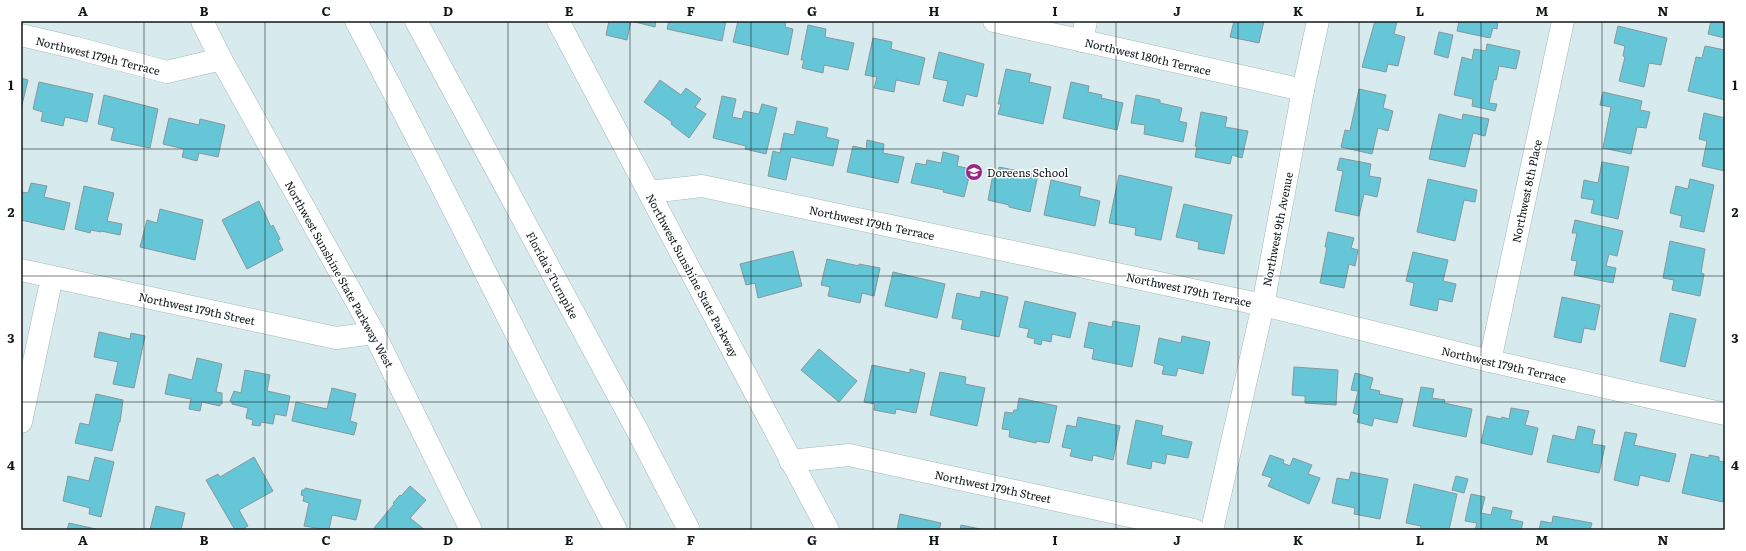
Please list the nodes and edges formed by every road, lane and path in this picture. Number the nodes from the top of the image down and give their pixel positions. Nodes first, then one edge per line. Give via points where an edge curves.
1 (202, 21) edge
2 (356, 21) edge
3 (416, 21) edge
4 (558, 21) edge
5 (994, 21) edge
6 (1318, 21) edge
7 (1563, 21) edge
8 (1084, 31) edge
9 (21, 36) edge
10 (221, 59) junction
11 (1303, 90) junction
12 (650, 192) junction
13 (21, 270) edge
14 (52, 277) junction
15 (1262, 305) junction
16 (374, 333) junction
17 (1490, 361) junction
18 (1725, 414) edge
19 (21, 422) edge
20 (790, 461) junction
21 (471, 530) edge
22 (616, 530) edge
23 (689, 530) edge
24 (828, 530) edge
25 (1194, 530) edge
26 (1212, 530) edge

1 - 10 main road, Northwest Sunshine State Parkway West
2 - 22 main road
3 - 23 main road, Florida's Turnpike
4 - 12 main road, Northwest Sunshine State Parkway
5 - 8 main road, Northwest 180th Terrace
6 - 11 main road, Northwest 9th Avenue
7 - 17 main road, Northwest 8th Place
8 - 11 main road, Northwest 180th Terrace
9 - 10 main road, Northwest 179th Terrace via 167,72
10 - 16 main road, Northwest Sunshine State Parkway West
11 - 15 main road, Northwest 9th Avenue
12 - 15 main road, Northwest 179th Terrace via 702,186
12 - 20 main road, Northwest Sunshine State Parkway
13 - 14 main road, Northwest 179th Street
14 - 16 main road, Northwest 179th Street via 336,338
14 - 19 main road
15 - 17 main road, Northwest 179th Terrace
15 - 26 main road, Northwest 9th Avenue
16 - 21 main road, Northwest Sunshine State Parkway West
17 - 18 main road, Northwest 179th Terrace
20 - 24 main road, Northwest Sunshine State Parkway
20 - 25 main road, Northwest 179th Street via 849,455

